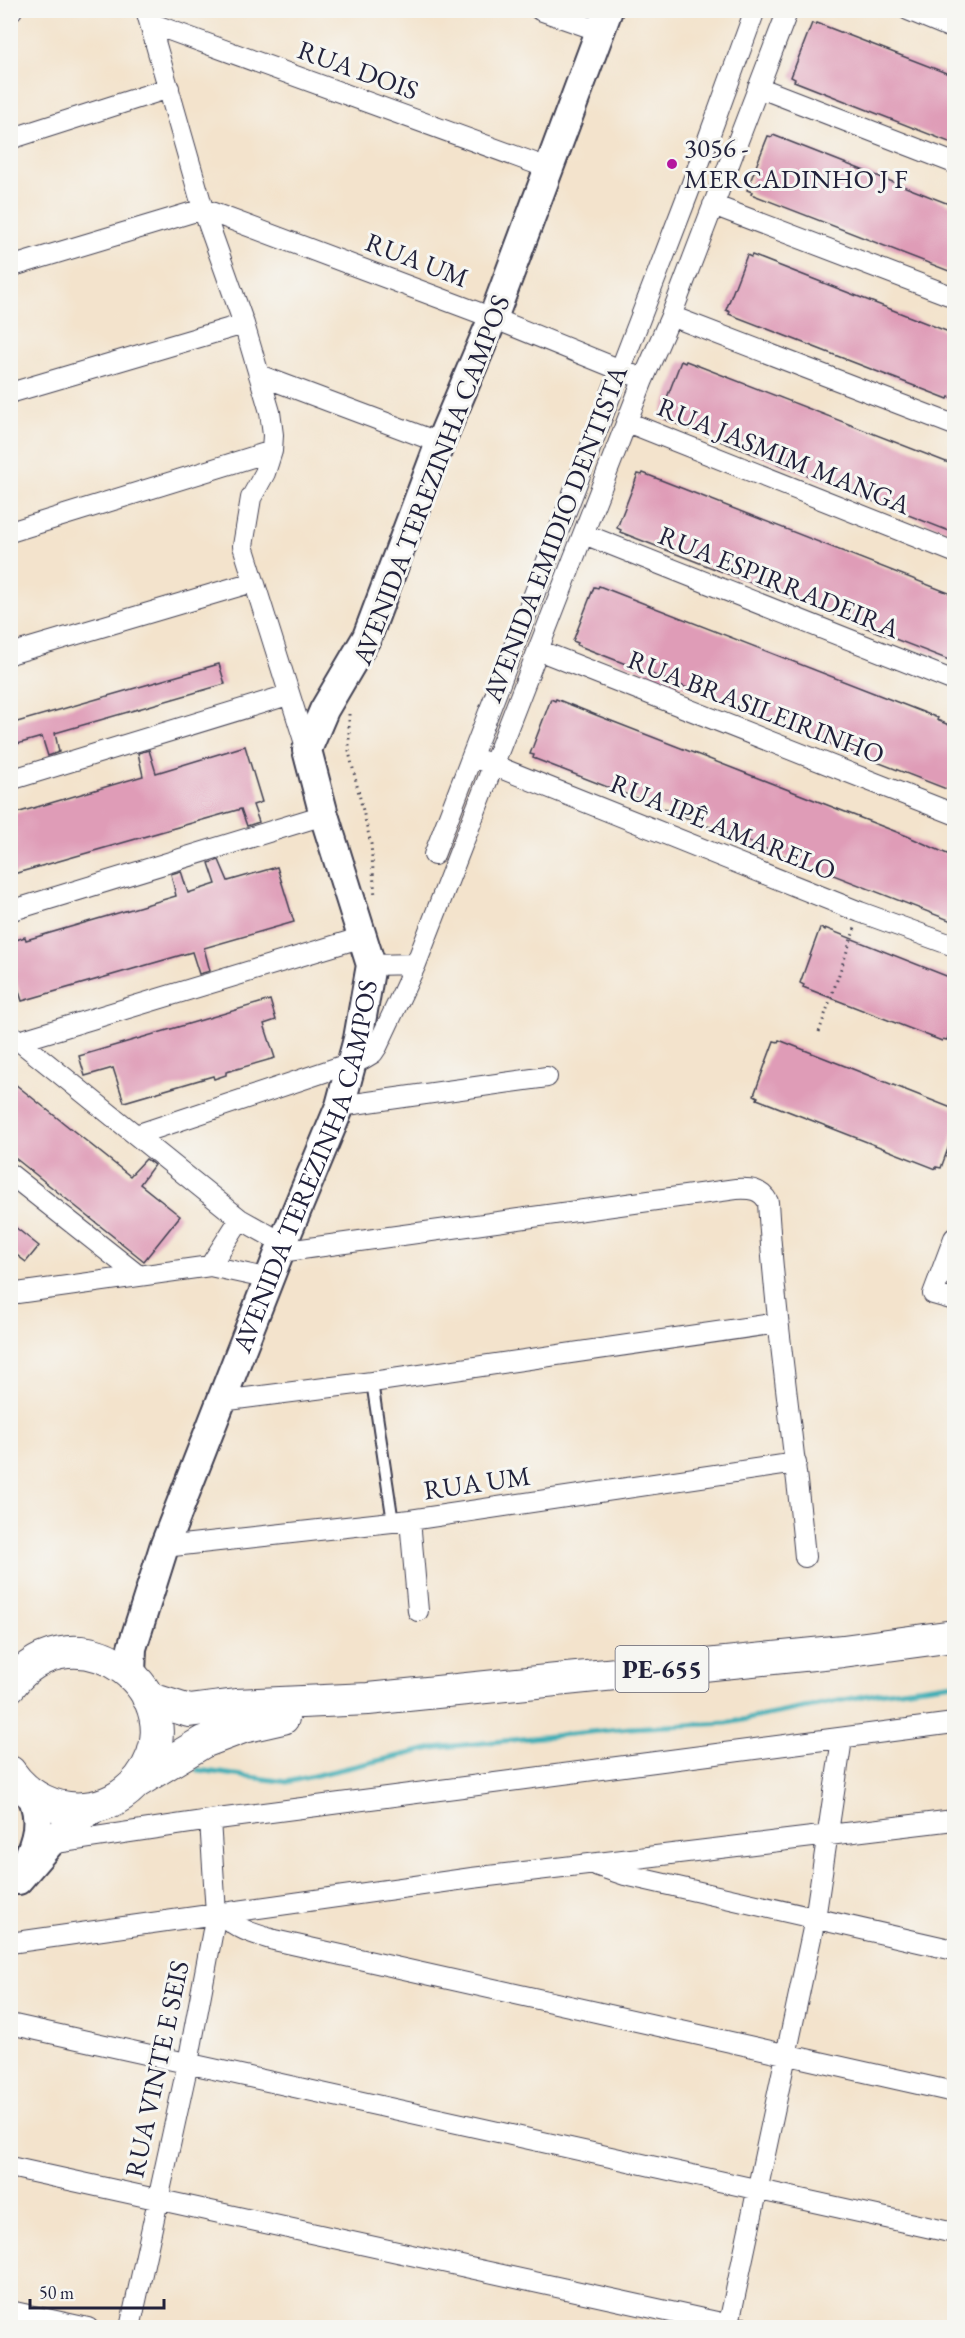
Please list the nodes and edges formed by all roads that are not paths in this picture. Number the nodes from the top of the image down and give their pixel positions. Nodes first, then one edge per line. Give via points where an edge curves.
1 (540, 10) edge
2 (755, 10) edge
3 (788, 10) edge
4 (908, 10) edge
5 (148, 17) edge
6 (604, 21) edge
7 (954, 29) edge
8 (758, 87) junction
9 (169, 88) junction
10 (10, 139) edge
11 (954, 163) edge
12 (548, 168) junction
13 (713, 204) junction
14 (203, 209) junction
15 (10, 267) edge
16 (954, 297) edge
17 (671, 316) junction
18 (493, 318) junction
19 (244, 324) junction
20 (621, 370) junction
21 (259, 375) junction
22 (643, 380) junction
23 (10, 393) edge
24 (627, 422) junction
25 (954, 425) edge
26 (440, 443) junction
27 (272, 451) junction
28 (10, 532) edge
29 (584, 534) junction
30 (954, 552) edge
31 (253, 582) junction
32 (538, 650) junction
33 (10, 654) edge
34 (954, 681) edge
35 (288, 695) junction
36 (307, 750) junction
37 (472, 757) junction
38 (494, 765) junction
39 (10, 780) edge
40 (954, 814) edge
41 (324, 815) junction
42 (434, 855) dead end
43 (10, 911) edge
44 (363, 937) junction
45 (954, 946) edge
46 (371, 964) junction
47 (416, 964) junction
48 (15, 1037) edge
49 (352, 1061) junction
50 (547, 1077) dead end
51 (340, 1106) junction
52 (136, 1135) junction
53 (10, 1174) edge
54 (240, 1219) junction
55 (954, 1238) edge
56 (281, 1248) junction
57 (210, 1266) junction
58 (140, 1276) junction
59 (270, 1279) junction
60 (10, 1294) edge
61 (954, 1300) edge
62 (778, 1323) junction
63 (372, 1382) junction
64 (221, 1401) junction
65 (796, 1463) junction
66 (402, 1521) junction
67 (805, 1557) dead end
68 (160, 1560) junction
69 (418, 1611) dead end
70 (954, 1636) edge
71 (98, 1654) junction
72 (140, 1685) junction
73 (10, 1686) edge
74 (368, 1699) junction
75 (954, 1723) edge
76 (842, 1739) junction
77 (18, 1783) edge
78 (135, 1783) junction
79 (100, 1805) junction
80 (210, 1820) junction
81 (954, 1820) edge
82 (829, 1835) junction
83 (49, 1844) junction
84 (592, 1864) junction
85 (14, 1887) edge
86 (218, 1914) junction
87 (815, 1919) junction
88 (10, 1942) edge
89 (954, 1950) edge
90 (10, 2024) edge
91 (787, 2054) junction
92 (188, 2063) junction
93 (954, 2092) edge
94 (10, 2167) edge
95 (758, 2190) junction
96 (158, 2200) junction
97 (954, 2234) edge
98 (10, 2311) edge
99 (734, 2326) edge
100 (88, 2328) edge
101 (130, 2328) edge

1 - 6 street
2 - 20 street, AVENIDA EMIDIO DENTISTA
3 - 8 street, AVENIDA EMIDIO DENTISTA
4 - 7 street
5 - 9 street
5 - 12 street, RUA DOIS
6 - 12 street, AVENIDA TEREZINHA CAMPOS
8 - 11 street
8 - 13 street, AVENIDA EMIDIO DENTISTA
9 - 10 street
9 - 14 street
12 - 18 street, AVENIDA TEREZINHA CAMPOS
13 - 16 street
13 - 17 street, AVENIDA EMIDIO DENTISTA
14 - 15 street
14 - 18 street, RUA UM
14 - 19 street
17 - 22 street, AVENIDA EMIDIO DENTISTA
17 - 25 street
18 - 20 street, RUA UM
18 - 26 street, AVENIDA TEREZINHA CAMPOS
19 - 21 street
19 - 23 street
20 - 22 street, RUA UM
20 - 37 street, AVENIDA EMIDIO DENTISTA
21 - 26 street
21 - 27 street via 270,412
22 - 24 street, AVENIDA EMIDIO DENTISTA
24 - 29 street, AVENIDA EMIDIO DENTISTA
24 - 30 street, RUA JASMIM MANGA
26 - 36 street, AVENIDA TEREZINHA CAMPOS via 367,637 324,710
27 - 28 street
27 - 31 street via 251,498 243,546
29 - 32 street, AVENIDA EMIDIO DENTISTA
29 - 34 street, RUA ESPIRRADEIRA
31 - 33 street
31 - 35 street
32 - 38 street, AVENIDA EMIDIO DENTISTA
32 - 40 street, RUA BRASILEIRINHO
35 - 36 street
35 - 39 street
36 - 41 street, AVENIDA TEREZINHA CAMPOS
37 - 38 street, RUA IPÊ AMARELO
37 - 42 street, AVENIDA EMIDIO DENTISTA
38 - 45 street, RUA IPÊ AMARELO
38 - 47 street, AVENIDA EMIDIO DENTISTA
41 - 43 street
41 - 44 street, AVENIDA TEREZINHA CAMPOS
44 - 46 street, AVENIDA TEREZINHA CAMPOS
44 - 48 street
46 - 47 street
46 - 49 street, AVENIDA TEREZINHA CAMPOS
47 - 49 street, AVENIDA EMIDIO DENTISTA via 377,1047 367,1057
48 - 52 street
49 - 51 street, AVENIDA TEREZINHA CAMPOS
49 - 52 street, AVENIDA EMIDIO DENTISTA
50 - 51 street
51 - 56 street, AVENIDA TEREZINHA CAMPOS
52 - 54 street
53 - 58 street
54 - 56 street
54 - 57 street
55 - 61 street via 933,1294
56 - 59 street, AVENIDA TEREZINHA CAMPOS
56 - 62 street via 750,1188 764,1195 768,1202
57 - 58 street
57 - 59 street
58 - 60 street
59 - 64 street, AVENIDA TEREZINHA CAMPOS
62 - 63 street
62 - 65 street
63 - 64 street
63 - 66 lane
64 - 68 street, AVENIDA TEREZINHA CAMPOS
65 - 66 street, RUA UM
65 - 67 street
66 - 68 street, RUA UM
66 - 69 street
68 - 71 street via 117,1644
68 - 72 street via 132,1648
70 - 74 main road, PE-655 via 843,1651
71 - 72 main road via 116,1662
71 - 73 main road via 54,1654 29,1667
72 - 74 main road, PE-655 via 189,1711
72 - 78 main road via 154,1717 155,1737 147,1766
74 - 78 main road, PE-655 via 223,1733
75 - 76 street
76 - 80 street
76 - 82 street
77 - 79 main road via 53,1805
77 - 85 street via 39,1810 33,1850
78 - 79 main road via 117,1798
79 - 83 street via 71,1823
80 - 83 street
80 - 86 street, RUA VINTE E SEIS
81 - 82 street
82 - 84 street
82 - 87 street
83 - 85 street
84 - 86 street
84 - 87 street
86 - 88 street
86 - 91 street via 243,1930 274,1940
86 - 92 street, RUA VINTE E SEIS
87 - 89 street
87 - 91 street
90 - 92 street
91 - 93 street
91 - 95 street
92 - 95 street
92 - 96 street, RUA VINTE E SEIS
94 - 96 street
95 - 97 street
95 - 99 street
96 - 99 street
96 - 101 street, RUA VINTE E SEIS
98 - 100 street

